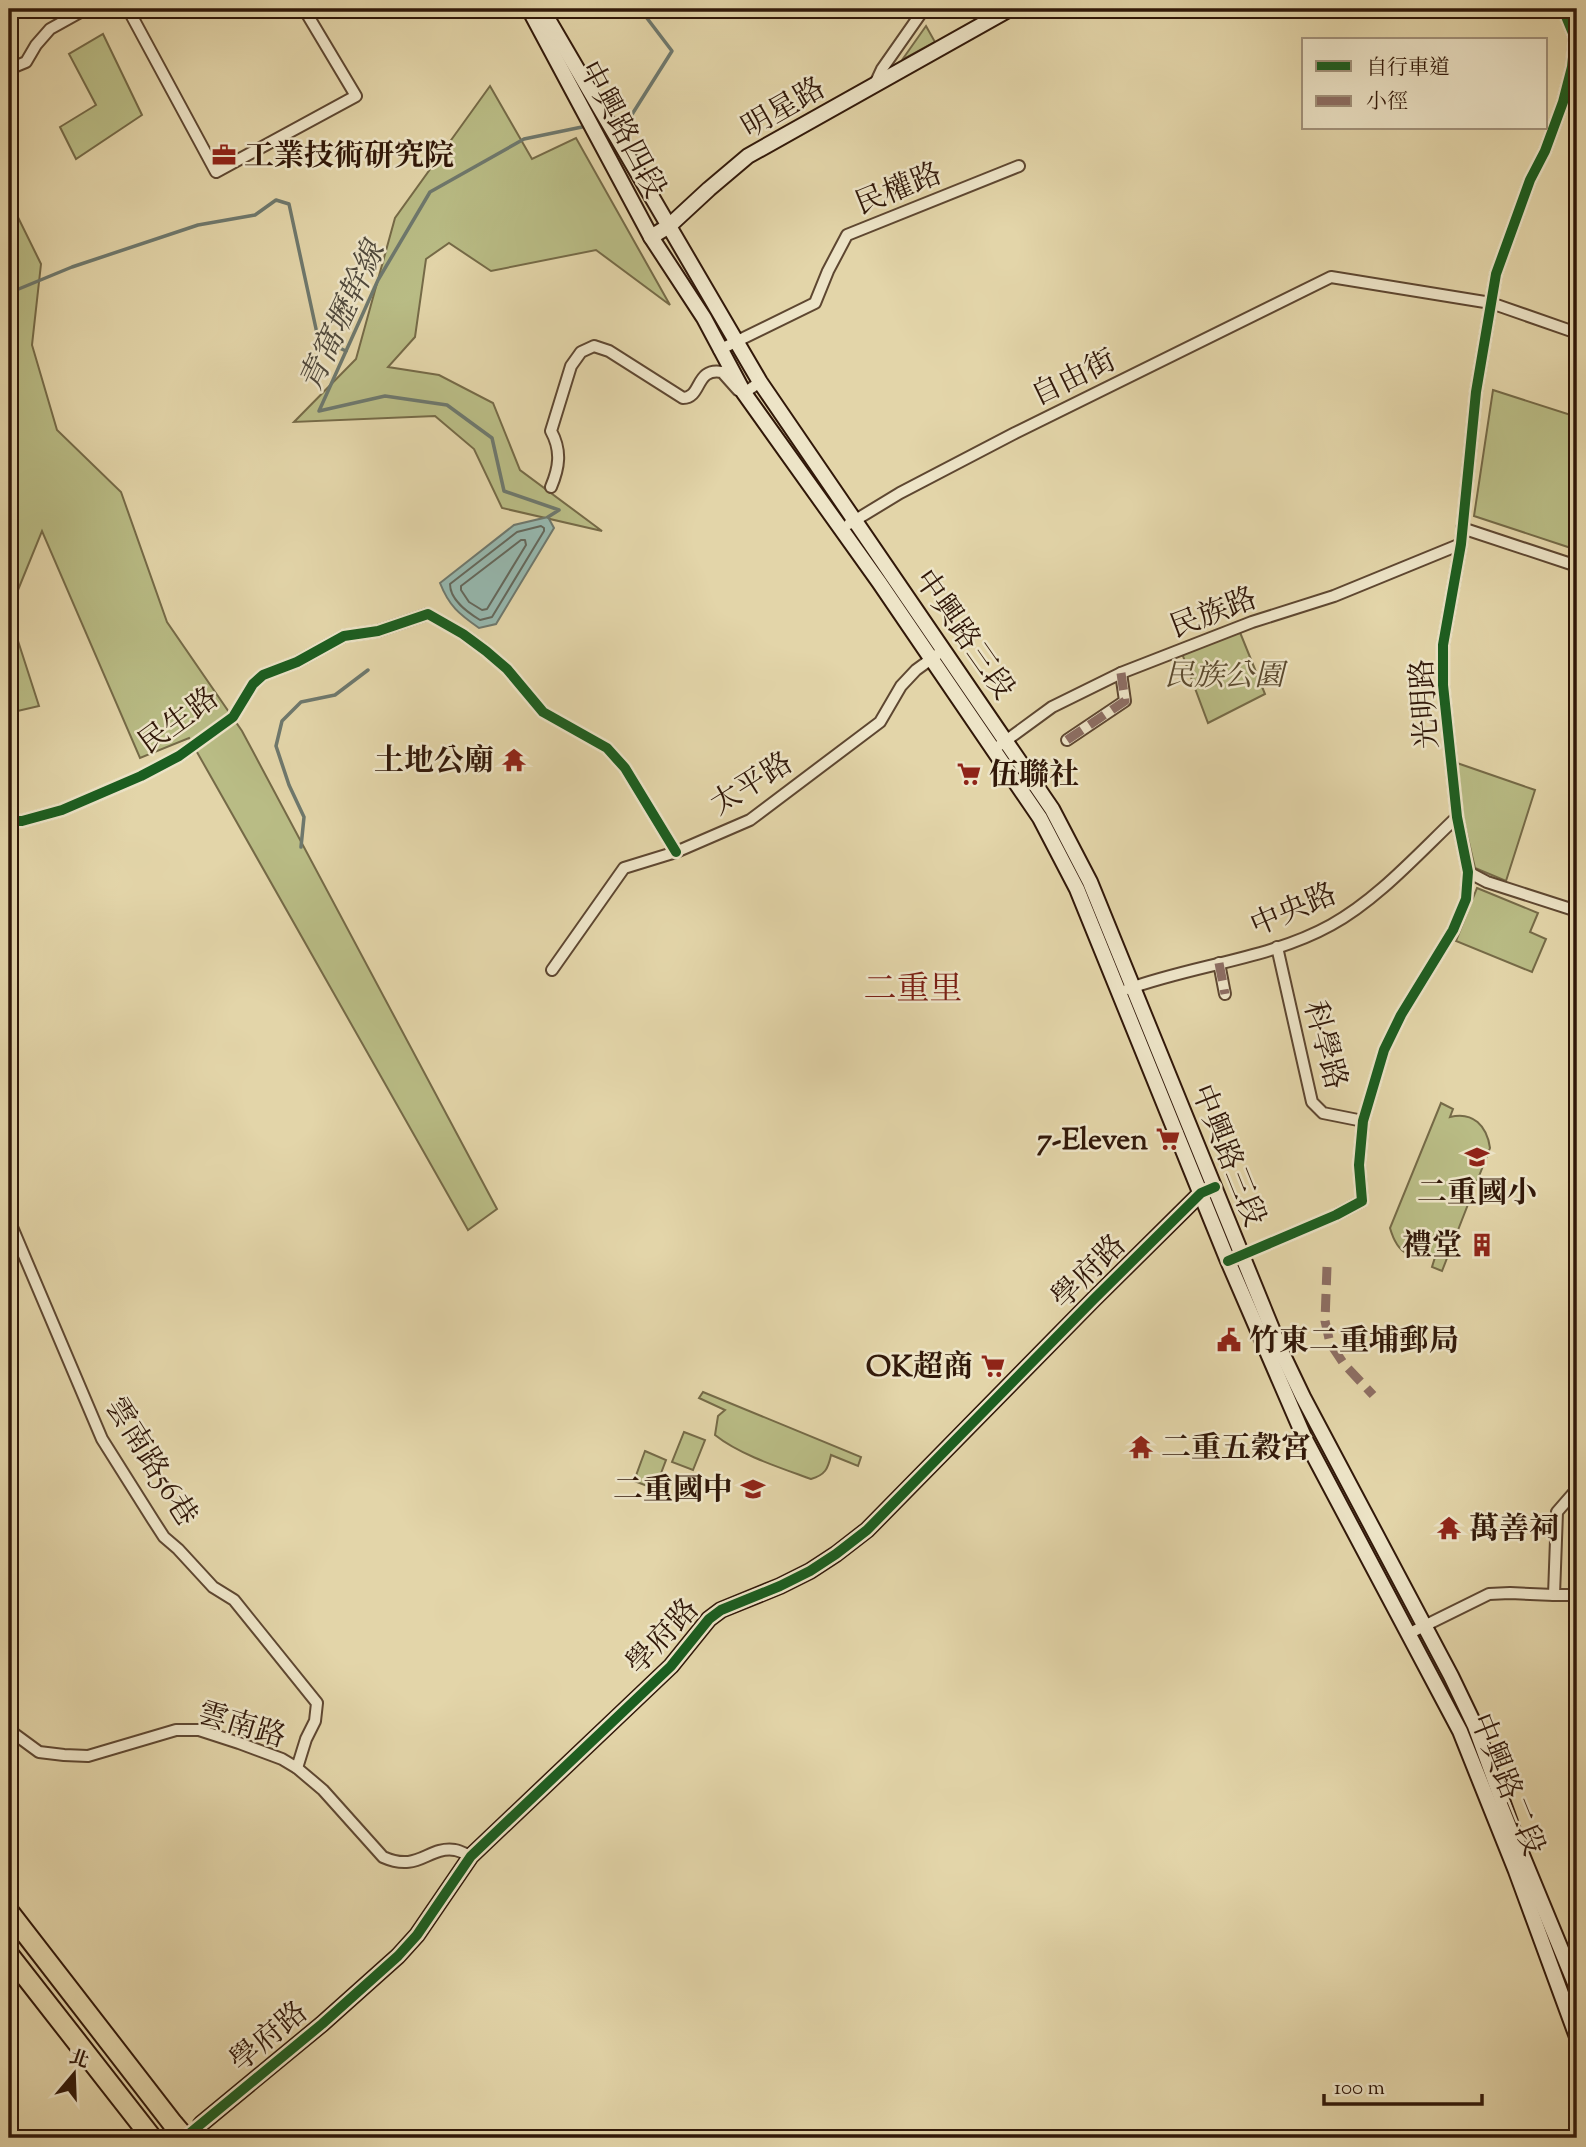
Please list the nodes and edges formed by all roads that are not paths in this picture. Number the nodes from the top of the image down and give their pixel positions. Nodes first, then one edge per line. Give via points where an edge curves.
1 (86, 9) edge
2 (128, 9) edge
3 (304, 9) edge
4 (529, 9) edge
5 (542, 9) edge
6 (924, 9) edge
7 (1010, 9) edge
8 (1563, 9) edge
9 (9, 69) edge
10 (875, 84) junction
11 (1019, 166) dead end
12 (669, 226) junction
13 (651, 237) junction
14 (1491, 303) junction
15 (1577, 333) edge
16 (734, 342) junction
17 (719, 350) junction
18 (760, 382) junction
19 (744, 393) junction
20 (551, 487) dead end
21 (854, 522) junction
22 (1462, 528) junction
23 (841, 529) junction
24 (1461, 544) junction
25 (1577, 566) edge
26 (937, 655) junction
27 (1121, 673) junction
28 (1067, 740) dead end
29 (1001, 745) junction
30 (1457, 817) junction
31 (9, 821) edge
32 (676, 852) junction
33 (1468, 872) junction
34 (1577, 911) edge
35 (1277, 947) junction
36 (1219, 963) junction
37 (552, 970) dead end
38 (1134, 987) junction
39 (1119, 993) junction
40 (1225, 994) dead end
41 (1363, 1121) junction
42 (1208, 1190) junction
43 (9, 1220) edge
44 (1244, 1255) junction
45 (1228, 1261) junction
46 (1577, 1489) edge
47 (1577, 1594) edge
48 (1554, 1595) junction
49 (1424, 1625) junction
50 (1410, 1633) junction
51 (9, 1730) edge
52 (297, 1768) junction
53 (471, 1856) junction
54 (9, 1912) edge
55 (9, 1955) edge
56 (1577, 1988) edge
57 (1577, 2037) edge
58 (201, 2124) dead end
59 (179, 2131) edge
60 (152, 2138) edge

1 - 9 street via 50,29 26,62
2 - 3 street via 216,172 356,96
4 - 13 main road, 中興路四段
5 - 12 main road, 中興路四段
6 - 10 street
7 - 10 main road, 明星路
8 - 14 street, 光明路 via 1575,38 1572,67 1563,102 1496,274
10 - 12 main road, 明星路 via 748,156
11 - 16 street, 民權路 via 847,235 815,303
12 - 13 main road, 明星路
12 - 16 main road, 中興路三段
13 - 17 main road, 中興路三段 via 704,318
14 - 15 street
14 - 21 street, 自由街 via 1331,277 1015,432
14 - 22 street, 光明路
16 - 17 street, 民權路
16 - 18 main road, 中興路三段
17 - 19 main road, 中興路三段
18 - 19 street
18 - 21 main road, 中興路三段
19 - 20 street via 715,370 698,384 694,395 683,398 609,351 594,346 581,352 571,366 551,431 559,470
19 - 23 main road, 中興路三段
21 - 23 street, 自由街
21 - 26 main road, 中興路三段
22 - 24 street, 光明路
22 - 25 street
23 - 26 main road, 中興路三段
24 - 27 street, 民族路 via 1334,596
24 - 30 street, 光明路 via 1443,645
26 - 29 main road, 中興路三段
26 - 32 street, 太平路 via 901,686 880,722 866,734 750,820
27 - 28 street via 1125,701
27 - 29 street, 民族路 via 1052,707
29 - 38 main road, 中興路三段 via 1052,809 1090,882
29 - 39 main road, 中興路三段 via 1077,889
30 - 33 street, 光明路
30 - 35 street, 中央路 via 1362,906 1330,926
31 - 32 street, 民生路 via 62,810 179,756 233,717 263,675 344,636 378,631 428,614 486,651 543,712 607,748 625,768
32 - 37 street, 太平路 via 624,868
33 - 34 street
33 - 41 street, 光明路 via 1466,899 1453,930 1384,1049
35 - 36 street, 中央路
35 - 41 street, 科學路 via 1312,1102 1322,1113
36 - 38 street, 中央路
36 - 40 street
38 - 39 street, 中央路
38 - 42 main road, 中興路三段
39 - 42 main road, 中興路三段
41 - 44 street, 光明路 via 1362,1201
42 - 44 main road, 中興路三段
42 - 45 main road, 中興路三段
42 - 53 main road, 學府路 via 867,1530 810,1571 709,1619 671,1666
43 - 52 street, 雲南路56巷 via 102,1438 163,1537 212,1587 234,1600 317,1703
44 - 45 street, 光明路
44 - 49 main road, 中興路三段 via 1303,1397
45 - 50 main road, 中興路三段 via 1305,1439
46 - 48 street via 1557,1512
47 - 48 street
48 - 49 street via 1489,1594
49 - 50 street
49 - 56 main road, 中興路二段 via 1475,1726
50 - 57 main road, 中興路二段 via 1460,1731
51 - 52 street, 雲南路 via 39,1752 88,1756 176,1730 199,1730
52 - 53 street, 雲南路 via 383,1857 407,1863 453,1850
53 - 58 main road, 學府路 via 398,1956
54 - 59 highway
55 - 60 highway

